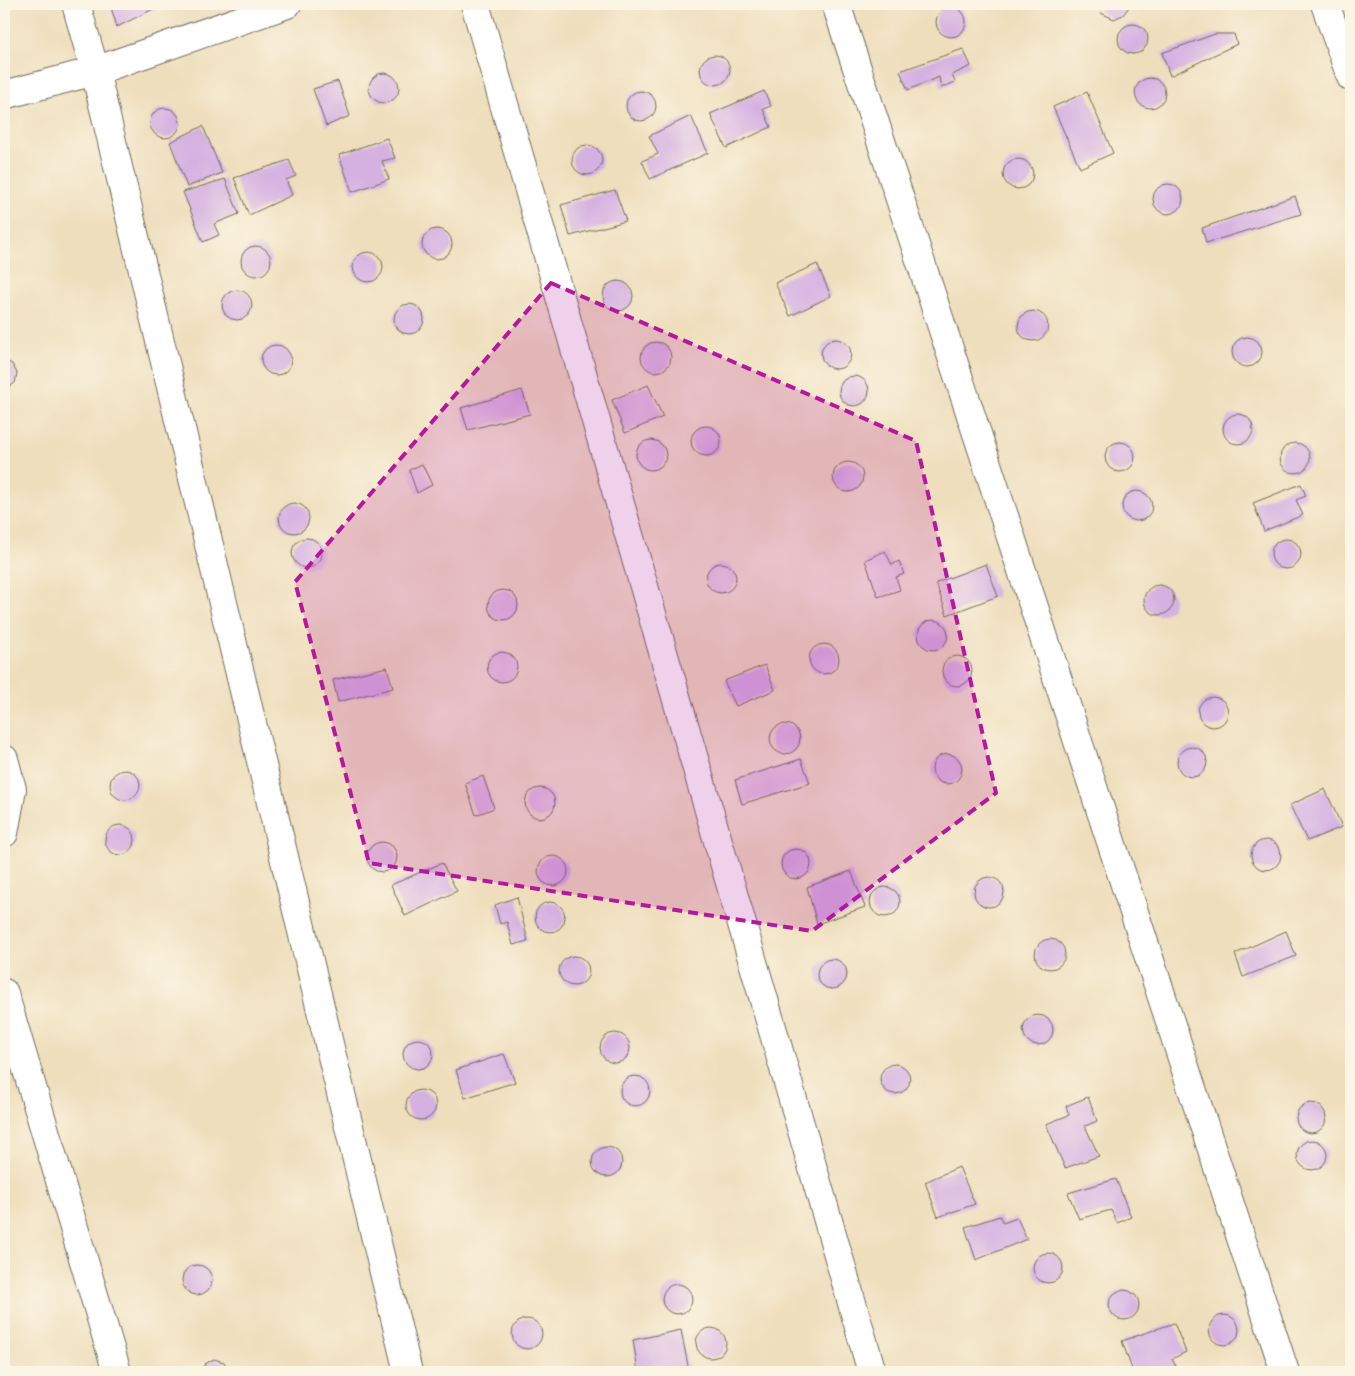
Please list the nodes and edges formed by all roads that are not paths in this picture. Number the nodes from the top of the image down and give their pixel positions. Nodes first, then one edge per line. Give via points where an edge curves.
1 (76, 4) edge
2 (287, 4) edge
3 (475, 4) edge
4 (836, 4) edge
5 (1325, 4) edge
6 (95, 71) junction
7 (1351, 77) edge
8 (4, 95) edge
9 (4, 759) edge
10 (4, 834) edge
11 (4, 993) edge
12 (117, 1372) edge
13 (408, 1372) edge
14 (872, 1372) edge
15 (1285, 1372) edge

1 - 6 street
2 - 6 street
3 - 14 street
4 - 15 street
5 - 7 street
6 - 8 street
6 - 13 street
9 - 10 street via 12,789
11 - 12 street

